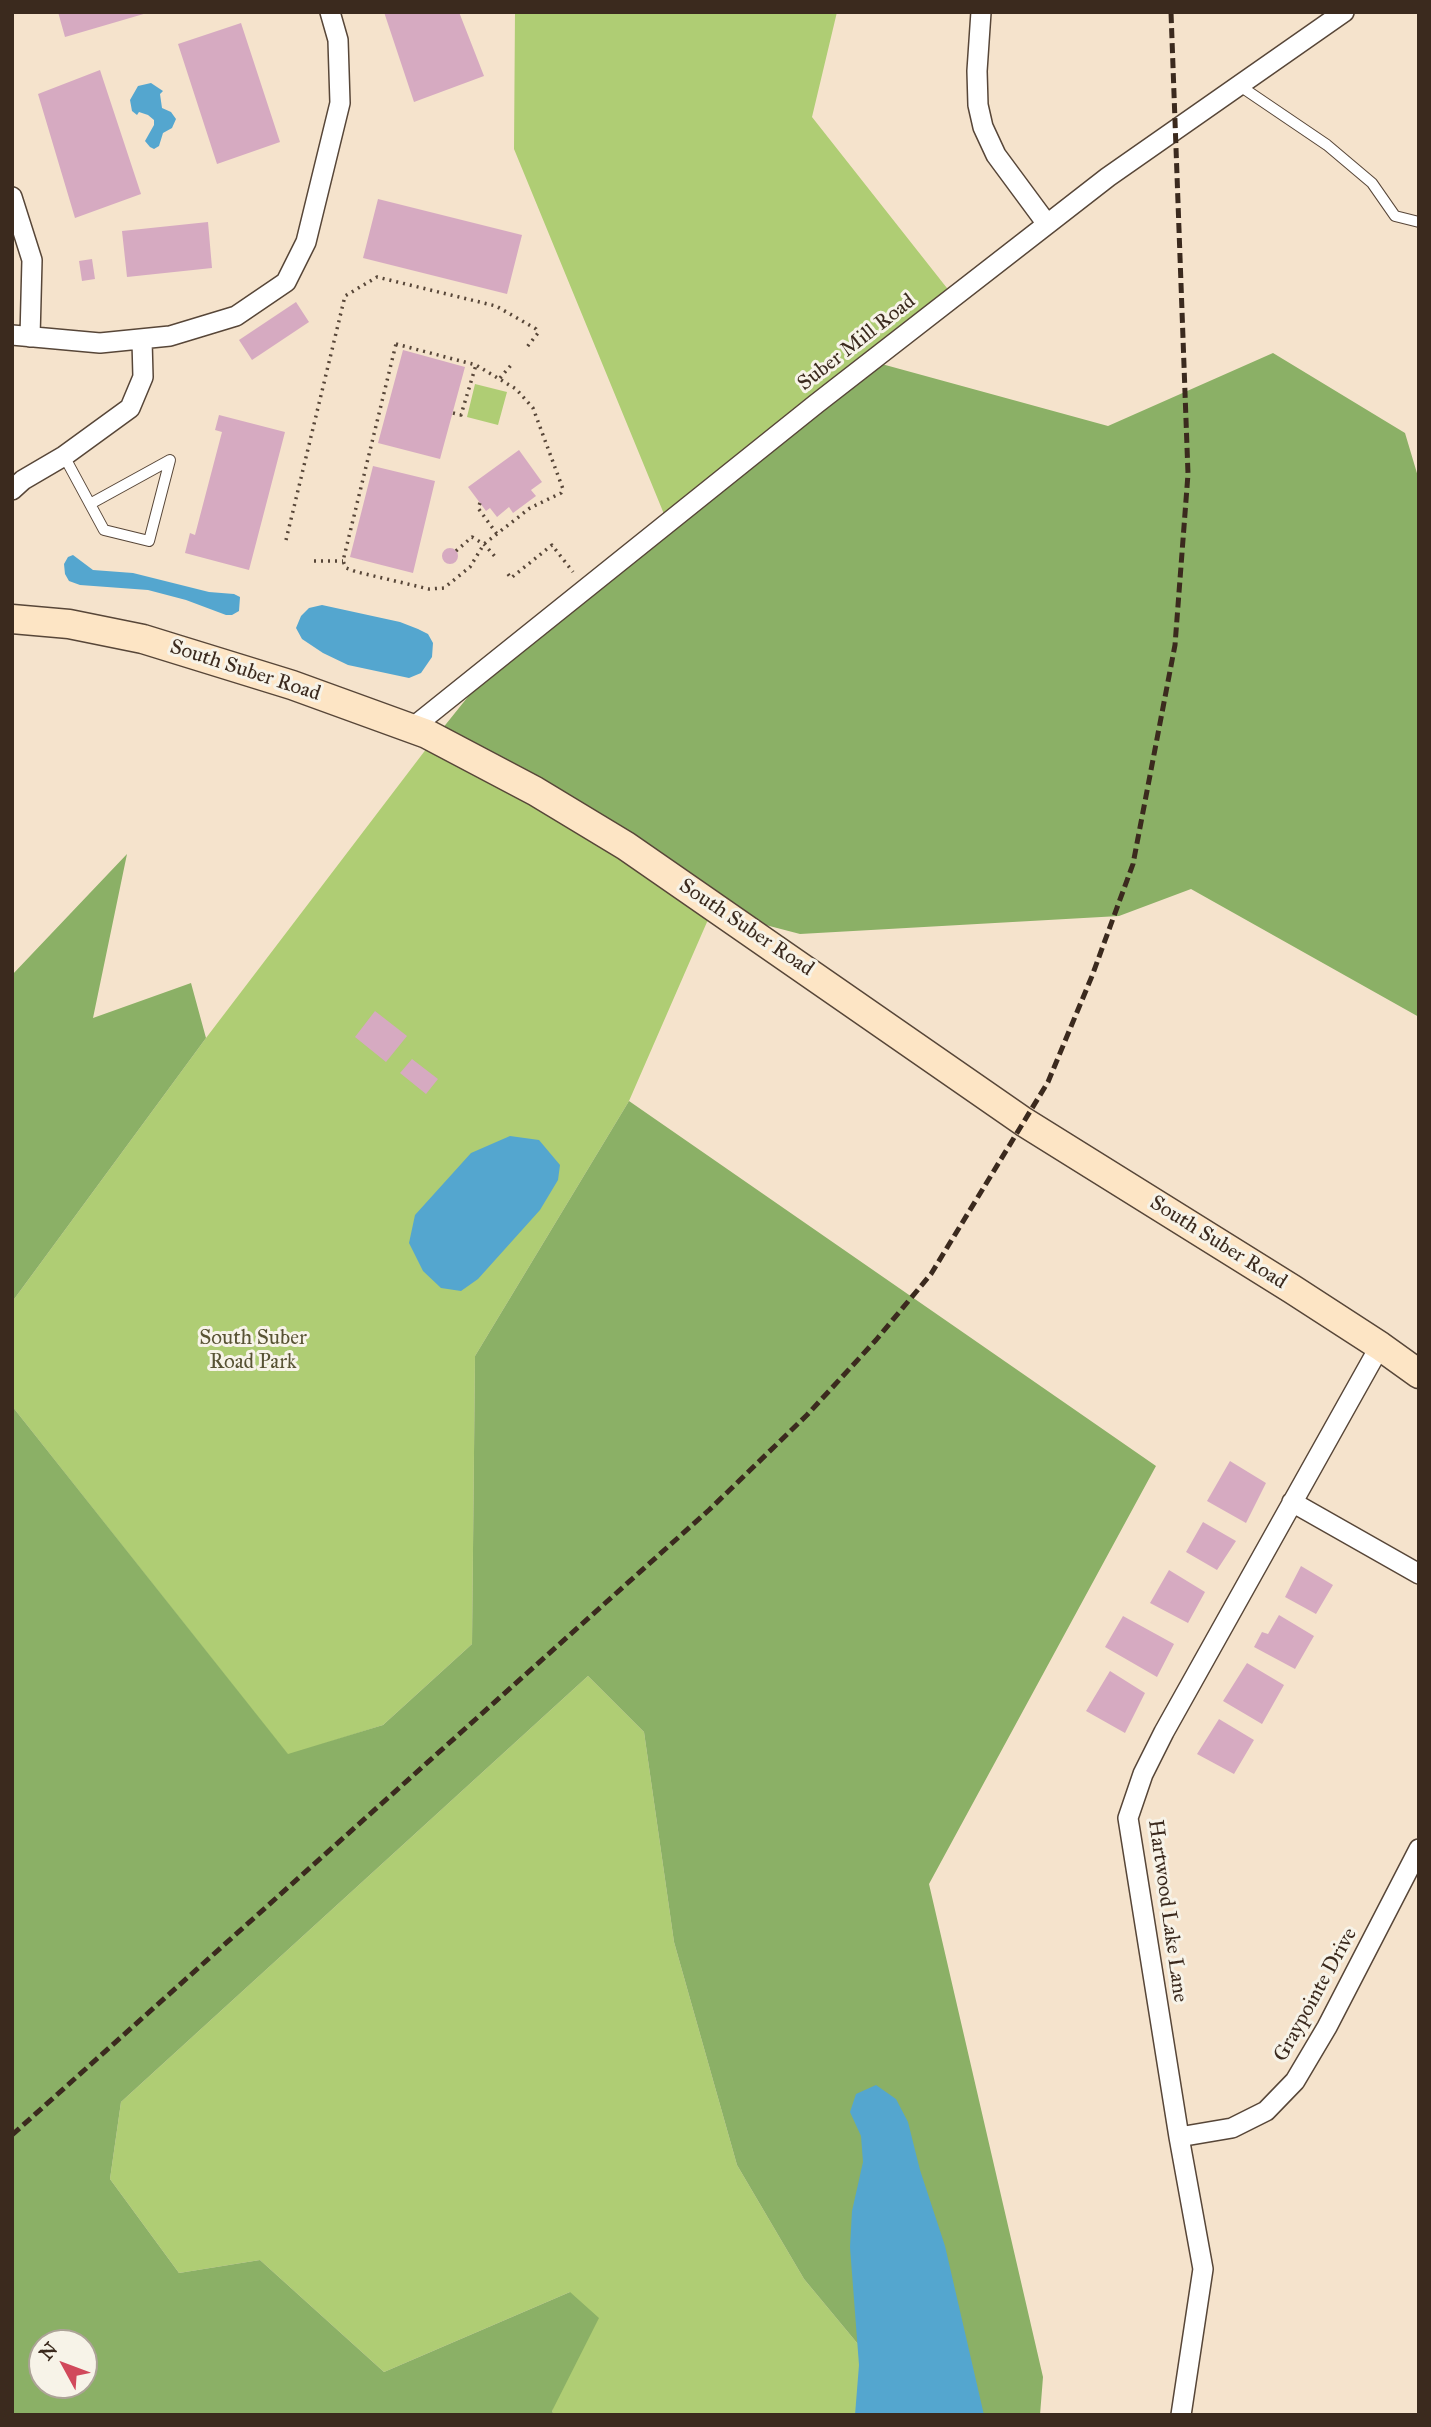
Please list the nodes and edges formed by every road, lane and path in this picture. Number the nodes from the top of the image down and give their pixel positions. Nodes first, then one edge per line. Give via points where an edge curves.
1 (330, 12) edge
2 (981, 12) edge
3 (1344, 12) edge
4 (1240, 86) junction
5 (12, 197) edge
6 (1419, 222) edge
7 (1047, 224) junction
8 (21, 336) edge
9 (142, 340) junction
10 (527, 346) dead end
11 (512, 364) dead end
12 (476, 365) junction
13 (500, 378) junction
14 (453, 413) dead end
15 (64, 456) junction
16 (12, 490) edge
17 (480, 503) dead end
18 (90, 504) junction
19 (497, 534) junction
20 (286, 540) dead end
21 (484, 544) junction
22 (456, 551) dead end
23 (497, 559) dead end
24 (314, 561) dead end
25 (343, 561) junction
26 (573, 572) dead end
27 (508, 575) dead end
28 (12, 619) edge
29 (412, 728) junction
30 (1380, 1346) junction
31 (1419, 1374) edge
32 (1292, 1502) junction
33 (1419, 1574) edge
34 (1419, 1849) edge
35 (1179, 2137) junction
36 (1181, 2415) edge

1 - 9 street via 338,40 340,103 306,242 286,282 236,316
2 - 7 street via 977,71 983,127 996,155
3 - 4 street, Suber Mill Road
4 - 6 lane via 1327,145 1371,183 1395,216
4 - 7 street, Suber Mill Road
5 - 8 street via 32,260
7 - 29 street, Suber Mill Road
8 - 9 street via 100,343
9 - 15 street via 143,377 130,408
10 - 20 path via 538,333 536,328 488,304 377,277 345,296
11 - 13 path
12 - 13 path
12 - 14 path via 461,415
12 - 25 path via 396,344
13 - 19 path via 533,408 563,489
15 - 16 street
15 - 18 lane
17 - 19 path via 478,508
18 - 18 lane via 104,530 149,541 170,460
19 - 21 path
21 - 22 path via 472,537
21 - 23 path
21 - 25 path via 470,567 444,588 429,589 357,572 346,568
24 - 25 path
26 - 27 path via 552,545 511,578
28 - 29 street, South Suber Road via 69,624 143,639
29 - 30 street, South Suber Road via 535,791 626,846 1024,1122
30 - 31 street, South Suber Road
30 - 32 street, Hartwood Lake Lane
32 - 33 street
32 - 35 street, Hartwood Lake Lane via 1164,1732 1128,1818
34 - 35 street, Graypointe Drive via 1295,2081 1266,2111 1232,2128
35 - 36 street, Hartwood Lake Lane via 1203,2269

